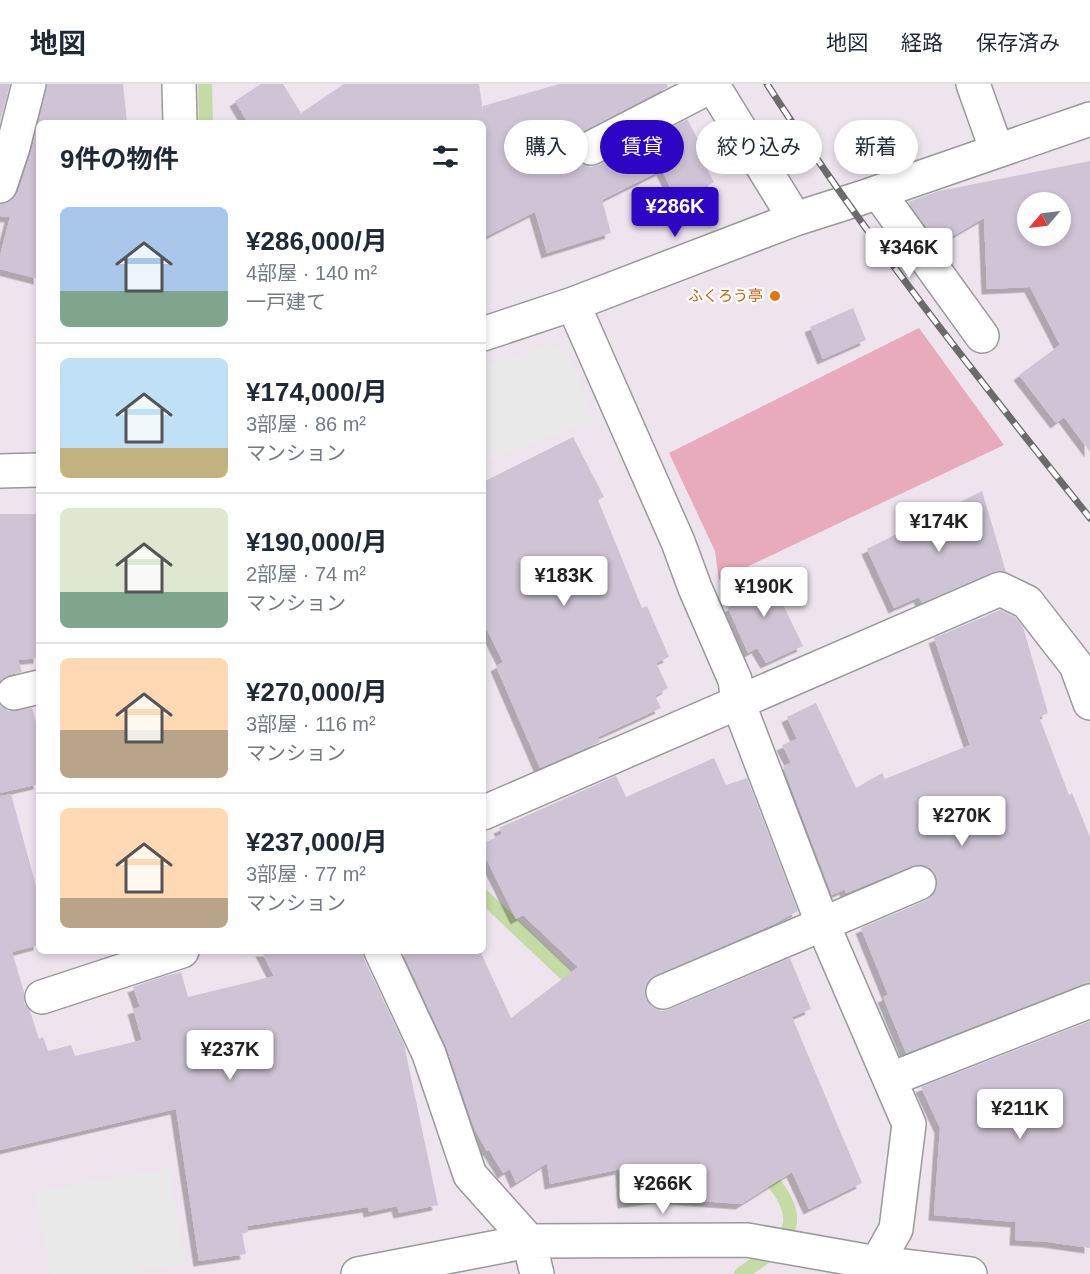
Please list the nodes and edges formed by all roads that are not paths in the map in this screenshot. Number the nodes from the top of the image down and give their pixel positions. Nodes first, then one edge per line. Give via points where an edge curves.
1 (29, 84) edge
2 (179, 84) edge
3 (712, 84) edge
4 (973, 84) edge
5 (1090, 119) edge
6 (180, 120) edge
7 (591, 148) dead end
8 (998, 151) junction
9 (0, 186) edge
10 (878, 192) junction
11 (795, 219) junction
12 (573, 304) junction
13 (486, 333) edge
14 (982, 336) dead end
15 (36, 470) edge
16 (0, 471) edge
17 (738, 702) junction
18 (1090, 703) edge
19 (486, 812) edge
20 (919, 884) dead end
21 (823, 925) junction
22 (173, 954) edge
23 (382, 954) edge
24 (663, 992) dead end
25 (42, 997) dead end
26 (1090, 1001) edge
27 (891, 1079) junction
28 (529, 1241) junction
29 (877, 1268) edge
30 (358, 1274) edge
31 (537, 1274) edge
32 (970, 1274) edge

1 - 9 street
2 - 6 street
3 - 7 street
3 - 11 street
4 - 8 street
5 - 8 street
8 - 10 street
10 - 11 street
10 - 14 street
11 - 12 street
12 - 13 street
12 - 17 street via 678,542 735,680
15 - 16 street
17 - 18 street via 1000,590 1027,602 1076,665
17 - 19 street
17 - 21 street
20 - 21 street
21 - 24 street
21 - 27 street
22 - 25 street
23 - 28 street via 429,1054 470,1175
26 - 27 street
27 - 29 street via 909,1124 896,1229
28 - 29 street via 747,1240
28 - 30 street
28 - 31 street
29 - 32 street

